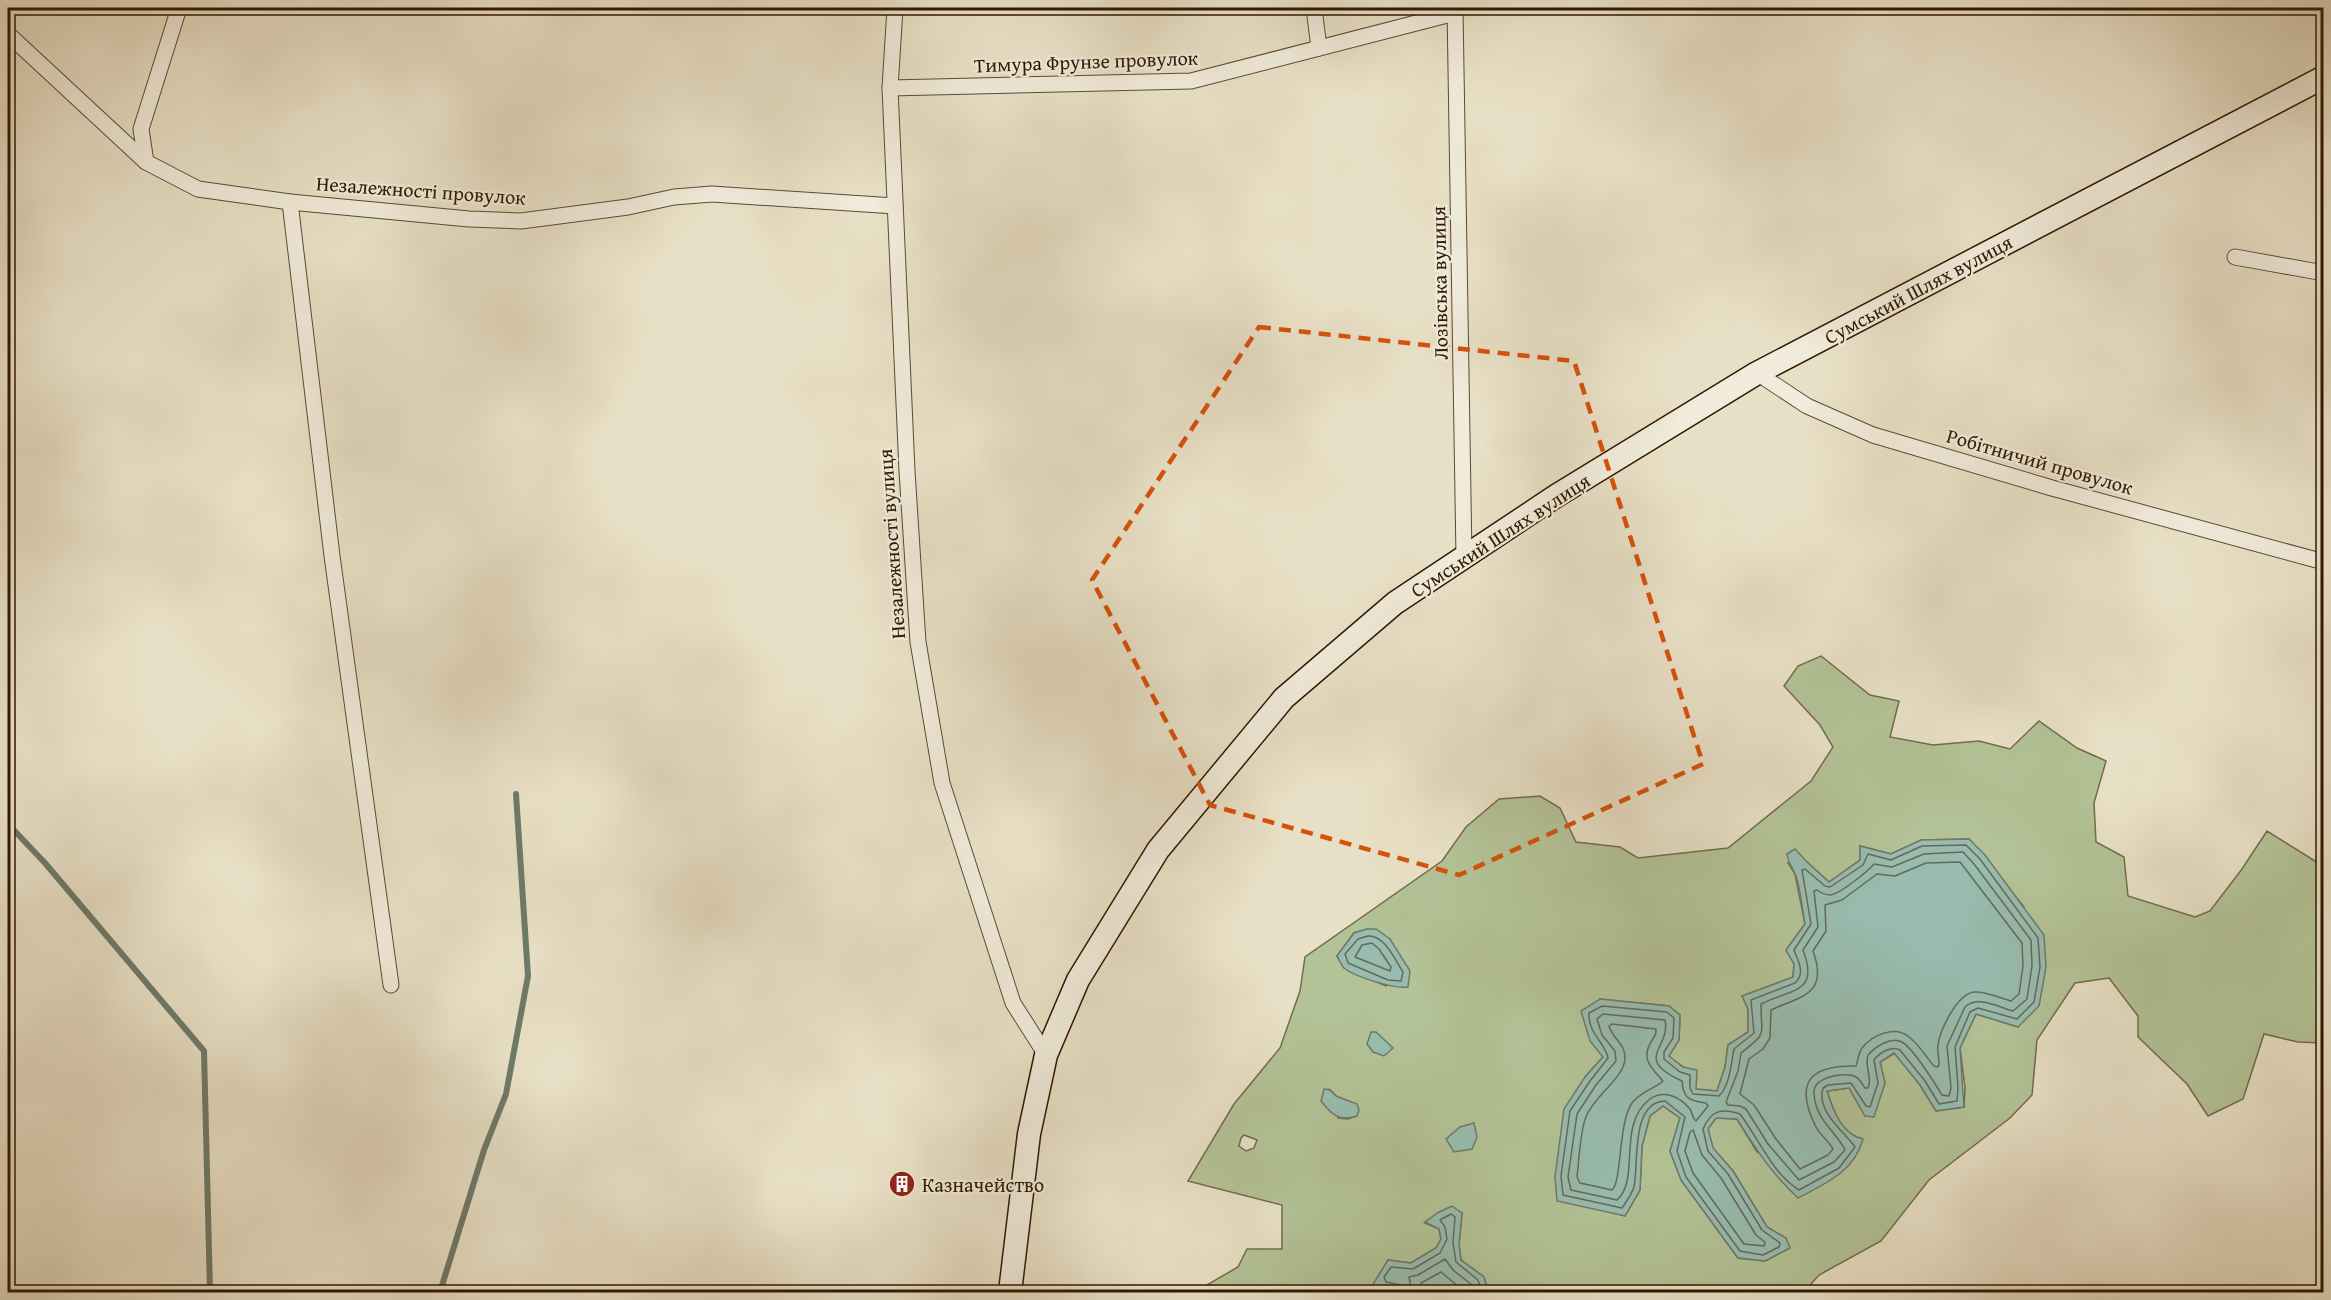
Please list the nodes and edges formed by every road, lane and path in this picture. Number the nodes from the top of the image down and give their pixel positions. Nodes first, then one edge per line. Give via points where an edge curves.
1 (179, 8) edge
2 (896, 8) edge
3 (1314, 8) edge
4 (1455, 10) edge
5 (8, 34) edge
6 (1320, 48) junction
7 (2324, 77) edge
8 (890, 88) junction
9 (146, 162) junction
10 (290, 202) junction
11 (895, 206) junction
12 (2235, 257) dead end
13 (2324, 273) edge
14 (1757, 373) junction
15 (1464, 557) junction
16 (2324, 562) edge
17 (391, 985) dead end
18 (1046, 1055) junction
19 (1010, 1293) edge

1 - 9 street via 141,129
2 - 8 street, Незалежності вулиця
3 - 6 street
4 - 6 street, Тимура Фрунзе провулок
4 - 15 street, Лозівська вулиця
5 - 9 street, Незалежності провулок
6 - 8 street, Тимура Фрунзе провулок via 1191,81
7 - 14 main road, Сумський Шлях вулиця
8 - 11 street, Незалежності вулиця
9 - 10 street, Незалежності провулок via 198,189
10 - 11 street, Незалежності провулок via 521,221 712,194
10 - 17 street via 332,556
11 - 18 street, Незалежності вулиця via 918,642 942,783 1013,1004
12 - 13 street
14 - 15 main road, Сумський Шлях вулиця
14 - 16 street, Робітничий провулок via 1807,406 1873,435
15 - 18 main road, Сумський Шлях вулиця via 1395,603 1284,698 1158,850 1078,980
18 - 19 main road, Сумський Шлях вулиця via 1029,1134

